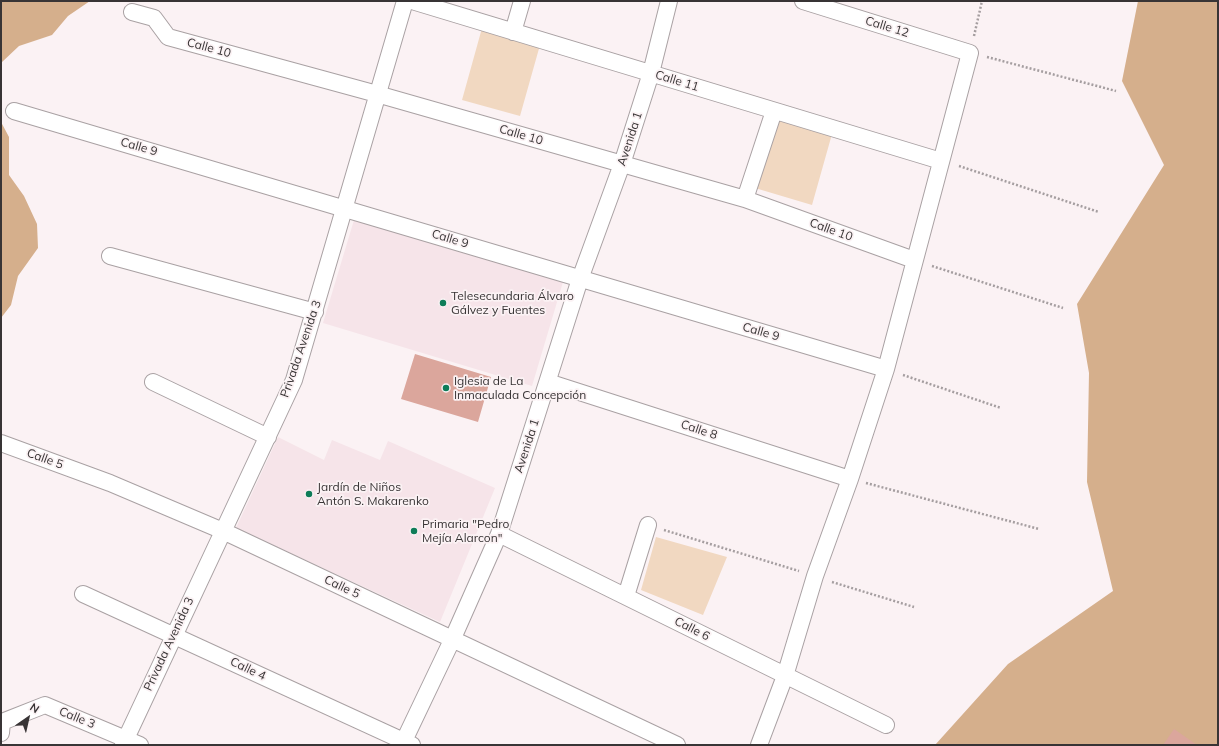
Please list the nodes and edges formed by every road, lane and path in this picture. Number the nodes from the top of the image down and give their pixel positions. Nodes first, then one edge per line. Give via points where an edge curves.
1 (405, 1) edge
2 (412, 1) edge
3 (522, 1) edge
4 (669, 1) edge
5 (804, 1) edge
6 (982, 1) edge
7 (132, 12) dead end
8 (513, 32) junction
9 (970, 53) junction
10 (651, 73) junction
11 (1116, 92) dead end
12 (377, 94) junction
13 (14, 111) dead end
14 (774, 111) junction
15 (942, 161) junction
16 (622, 164) junction
17 (745, 199) junction
18 (345, 207) junction
19 (1099, 212) dead end
20 (110, 256) dead end
21 (914, 260) junction
22 (580, 279) junction
23 (1063, 308) dead end
24 (315, 312) junction
25 (886, 369) junction
26 (153, 382) dead end
27 (548, 382) junction
28 (1001, 408) dead end
29 (268, 437) junction
30 (1, 443) edge
31 (850, 479) junction
32 (648, 525) joint
33 (1039, 529) dead end
34 (223, 531) junction
35 (499, 534) junction
36 (815, 576) junction
37 (83, 594) dead end
38 (626, 596) junction
39 (914, 607) dead end
40 (174, 635) junction
41 (453, 638) junction
42 (786, 676) junction
43 (886, 725) dead end
44 (1, 733) edge
45 (124, 741) edge
46 (406, 744) edge
47 (140, 745) edge
48 (678, 745) edge
49 (759, 745) edge

1 - 12 street, Privada Avenida 3
2 - 8 street, Calle 11
3 - 8 street
4 - 10 street, Avenida 1
5 - 9 street, Calle 12
6 - 9 path
7 - 12 street, Calle 10 via 154,18 168,37
8 - 10 street, Calle 11
9 - 11 path
9 - 15 street
10 - 14 street, Calle 11
10 - 16 street, Avenida 1
12 - 16 street, Calle 10
12 - 18 street, Privada Avenida 3
13 - 18 street, Calle 9
14 - 15 street, Calle 11
14 - 17 street
15 - 19 path
15 - 21 street
16 - 17 street, Calle 10
16 - 22 street, Avenida 1
17 - 21 street, Calle 10
18 - 22 street, Calle 9
18 - 24 street, Privada Avenida 3
20 - 24 street
21 - 23 path
21 - 25 street
22 - 25 street, Calle 9
22 - 27 street, Avenida 1
24 - 29 street, Privada Avenida 3 via 294,380
25 - 28 path
25 - 31 street
26 - 29 street
27 - 31 street, Calle 8
27 - 35 street, Avenida 1
29 - 34 street, Privada Avenida 3
30 - 34 street, Calle 5 via 110,483
31 - 33 path
31 - 36 street
32 - 36 path
32 - 38 street
34 - 40 street, Privada Avenida 3
34 - 41 street, Calle 5
35 - 38 street, Calle 6
35 - 41 street, Avenida 1
36 - 39 path
36 - 42 street
37 - 40 street, Calle 4
38 - 42 street, Calle 6
40 - 45 street, Privada Avenida 3
40 - 46 street, Calle 4
41 - 46 street, Avenida 1
41 - 48 street, Calle 5
42 - 43 street, Calle 6
42 - 49 street
44 - 45 street, Calle 3 via 2,722 45,705
45 - 47 street, Calle 3

